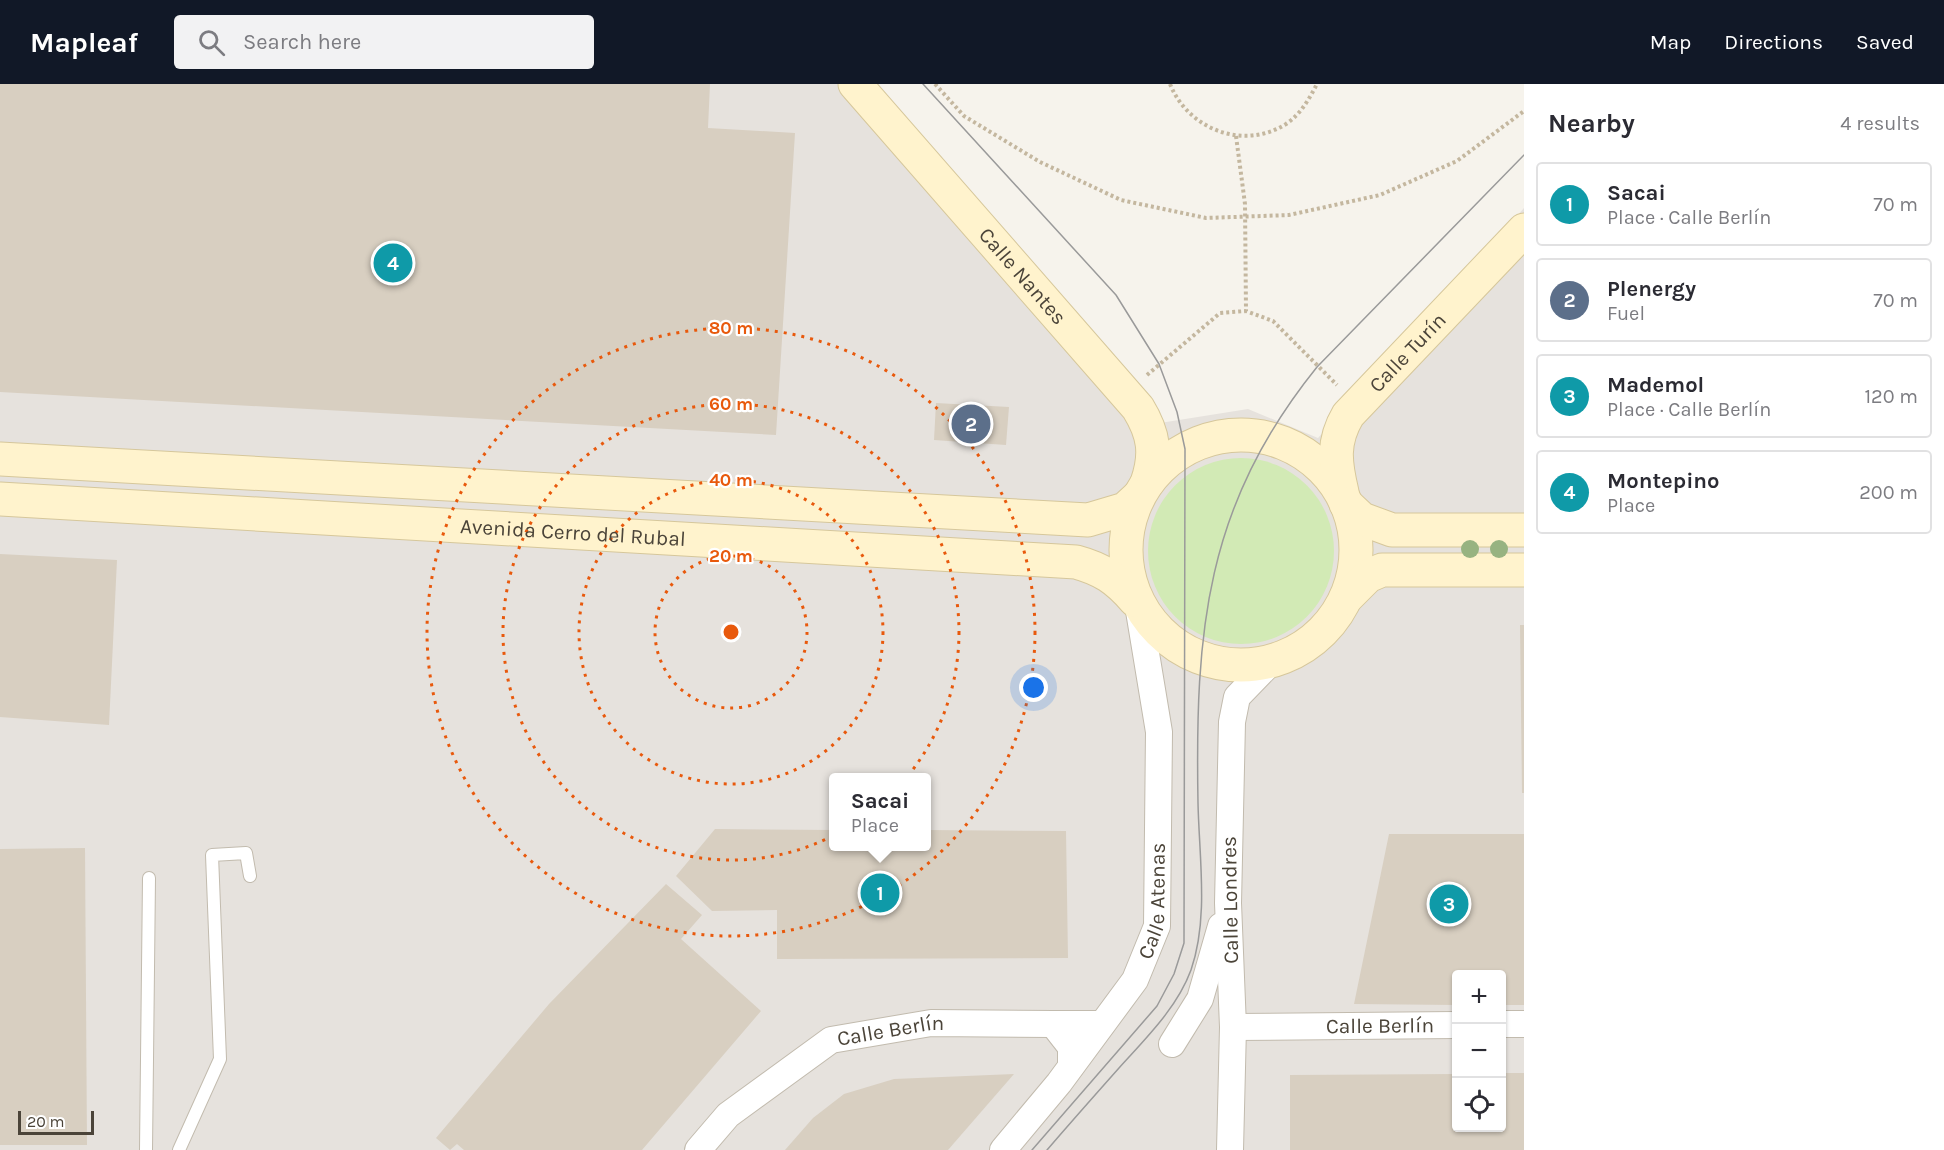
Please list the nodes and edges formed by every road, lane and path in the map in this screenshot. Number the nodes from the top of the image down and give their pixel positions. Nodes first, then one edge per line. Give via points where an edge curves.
1 (855, 84) edge
2 (935, 84) edge
3 (1170, 84) edge
4 (1317, 84) edge
5 (1524, 111) edge
6 (1236, 136) junction
7 (1244, 216) junction
8 (1524, 230) edge
9 (1246, 311) junction
10 (1159, 364) dead end
11 (1358, 404) junction
12 (0, 459) edge
13 (1143, 490) junction
14 (0, 499) edge
15 (1345, 499) junction
16 (1524, 530) edge
17 (1524, 570) edge
18 (1346, 598) junction
19 (1136, 602) junction
20 (1269, 664) junction
21 (250, 876) dead end
22 (148, 878) dead end
23 (1228, 903) junction
24 (1053, 1024) junction
25 (1102, 1024) junction
26 (1506, 1024) edge
27 (1524, 1024) edge
28 (1452, 1025) edge
29 (1233, 1027) junction
30 (1172, 1044) dead end
31 (1071, 1066) junction
32 (146, 1150) edge
33 (179, 1150) edge
34 (698, 1150) edge
35 (1003, 1150) edge
36 (1230, 1150) edge

1 - 13 street, Calle Nantes via 1138,408 1154,445 1153,465
2 - 7 path via 964,116 1040,162 1121,200 1206,218
3 - 6 path via 1191,116 1212,130
4 - 6 path via 1305,106 1286,124 1262,134
5 - 7 path via 1457,161 1380,195 1289,215
6 - 7 path
7 - 9 path
8 - 11 street, Calle Turín
9 - 10 path via 1220,313
9 - 11 path via 1274,321
11 - 15 street, Calle Turín via 1339,430 1336,447 1335,462
12 - 13 street, Avenida Cerro del Rubal via 1088,520 1125,509
13 - 15 street via 1158,469 1185,449 1230,435 1267,439 1305,454 1317,462
13 - 19 street, Calle Nantes via 1130,518 1124,550 1125,568
14 - 19 street, Avenida Cerro del Rubal via 1076,561 1104,571 1120,582
15 - 16 street via 1362,519 1392,530
15 - 18 street, Calle Turín via 1356,537 1355,562
17 - 18 street via 1382,570 1368,576
18 - 20 street via 1315,639
19 - 20 street, Avenida Cerro del Rubal via 1160,633 1186,650 1238,664
19 - 25 street, Calle Atenas via 1159,732 1159,902 1151,946 1135,980
20 - 23 street, Calle Londres via 1242,691 1234,707
21 - 33 lane via 246,853 212,855 220,1059
22 - 32 lane
23 - 29 street, Calle Londres
23 - 30 street via 1200,999
24 - 25 street, Calle Berlín
24 - 31 street via 1071,1047
24 - 34 street, Calle Berlín via 931,1023 831,1040 728,1115
25 - 31 street, Calle Atenas
26 - 27 street
28 - 29 street, Calle Berlín
29 - 36 street, Calle Londres
31 - 35 street, Calle Atenas

